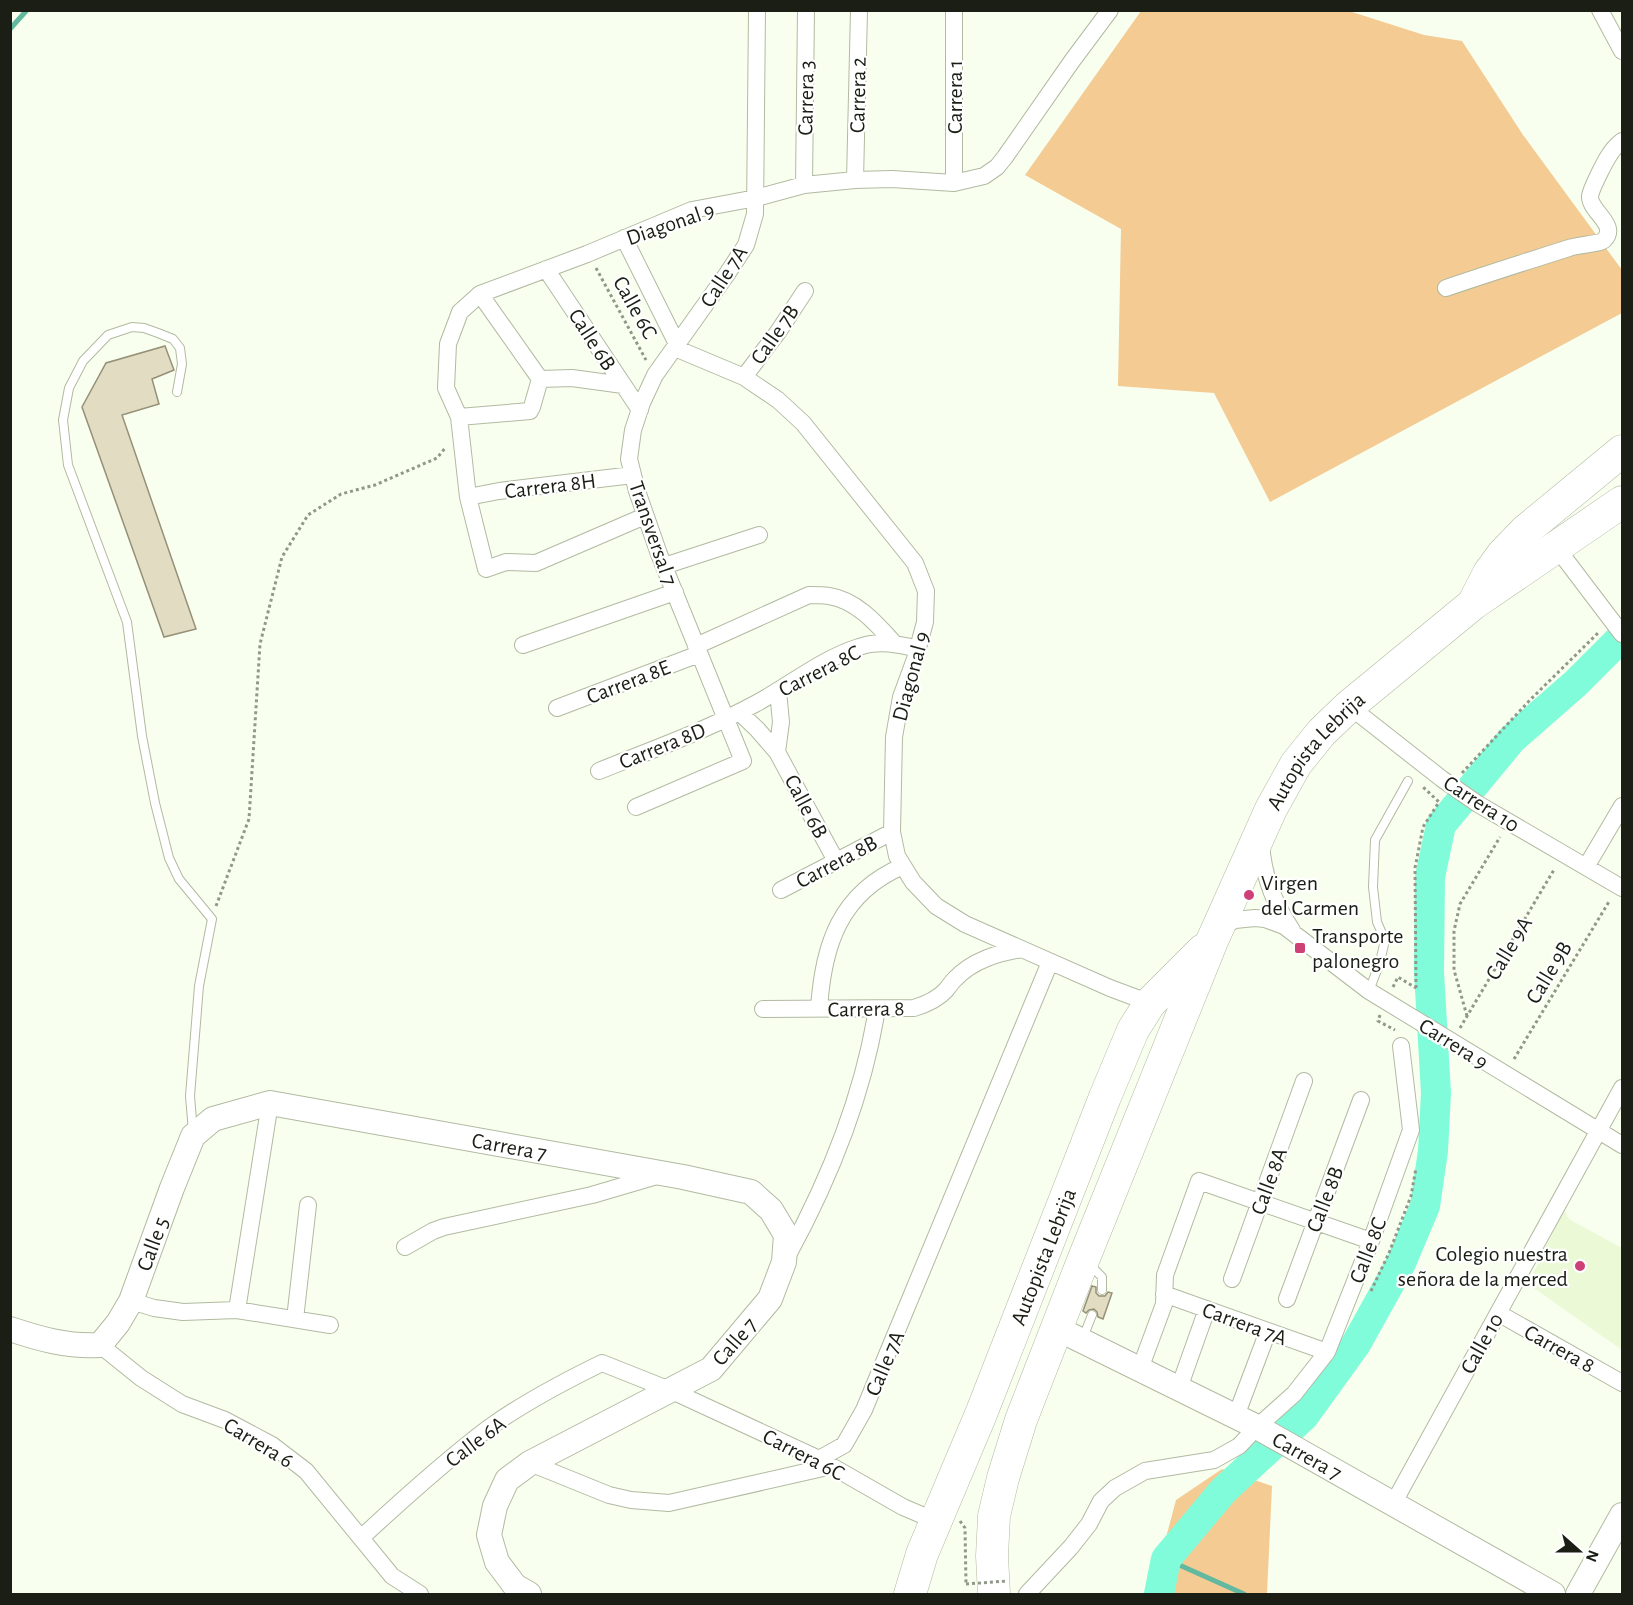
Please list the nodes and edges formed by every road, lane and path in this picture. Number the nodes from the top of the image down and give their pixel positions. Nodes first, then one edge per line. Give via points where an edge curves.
1 (757, 10) edge
2 (806, 10) edge
3 (859, 10) edge
4 (954, 10) edge
5 (1110, 10) edge
6 (1600, 10) edge
7 (1623, 51) edge
8 (1623, 141) edge
9 (855, 180) junction
10 (954, 183) junction
11 (804, 185) junction
12 (756, 198) junction
13 (624, 238) junction
14 (587, 254) junction
15 (546, 269) junction
16 (1446, 288) dead end
17 (805, 291) dead end
18 (480, 294) junction
19 (676, 346) junction
20 (655, 375) junction
21 (744, 377) junction
22 (540, 379) junction
23 (623, 385) junction
24 (177, 392) dead end
25 (639, 410) junction
26 (460, 424) junction
27 (1623, 451) edge
28 (633, 475) junction
29 (468, 497) junction
30 (1623, 502) edge
31 (645, 516) junction
32 (759, 535) dead end
33 (1556, 547) junction
34 (664, 566) junction
35 (675, 592) junction
36 (1473, 604) junction
37 (1605, 611) junction
38 (1623, 634) edge
39 (894, 643) junction
40 (524, 645) dead end
41 (918, 649) junction
42 (698, 650) junction
43 (778, 691) junction
44 (1350, 705) junction
45 (557, 708) dead end
46 (732, 716) junction
47 (777, 752) junction
48 (599, 771) dead end
49 (1460, 775) dead end
50 (1438, 776) junction
51 (1408, 780) dead end
52 (1623, 806) edge
53 (636, 807) dead end
54 (1509, 822) junction
55 (892, 832) junction
56 (1260, 835) junction
57 (1563, 854) junction
58 (836, 861) junction
59 (903, 866) junction
60 (1587, 867) junction
61 (1620, 887) edge
62 (781, 890) dead end
63 (212, 919) junction
64 (1293, 931) junction
65 (1214, 935) junction
66 (1022, 949) junction
67 (1050, 962) junction
68 (1416, 988) dead end
69 (1369, 991) junction
70 (1150, 1003) junction
71 (763, 1009) dead end
72 (819, 1009) junction
73 (877, 1009) junction
74 (1467, 1016) junction
75 (1449, 1039) junction
76 (1401, 1046) dead end
77 (1505, 1075) junction
78 (1304, 1082) dead end
79 (1623, 1088) edge
80 (1361, 1100) dead end
81 (270, 1103) junction
82 (1599, 1131) junction
83 (193, 1136) junction
84 (1623, 1145) edge
85 (664, 1174) junction
86 (1261, 1202) junction
87 (309, 1206) dead end
88 (1315, 1221) junction
89 (1371, 1241) junction
90 (405, 1247) dead end
91 (1084, 1258) junction
92 (784, 1262) junction
93 (1232, 1280) dead end
94 (1102, 1290) dead end
95 (1164, 1294) junction
96 (1287, 1299) dead end
97 (132, 1301) junction
98 (1207, 1309) junction
99 (237, 1310) junction
100 (1498, 1313) junction
101 (1092, 1315) dead end
102 (295, 1319) junction
103 (330, 1325) dead end
104 (10, 1329) edge
105 (1268, 1331) junction
106 (1069, 1334) junction
107 (100, 1345) junction
108 (1327, 1352) junction
109 (602, 1364) joint
110 (1140, 1369) junction
111 (1623, 1383) edge
112 (1179, 1388) junction
113 (670, 1390) junction
114 (1254, 1425) junction
115 (819, 1459) junction
116 (530, 1463) junction
117 (1393, 1504) junction
118 (941, 1510) junction
119 (1623, 1515) edge
120 (361, 1538) junction
121 (1000, 1588) edge
122 (420, 1594) edge
123 (529, 1594) edge
124 (910, 1594) edge
125 (1027, 1594) edge
126 (1553, 1594) edge
127 (1578, 1594) edge

1 - 12 street, Calle 7A
2 - 11 street, Carrera 3
3 - 9 street, Carrera 2
4 - 10 street, Carrera 1
5 - 10 street, Diagonal 9 via 997,167 984,176
6 - 7 street
8 - 16 street via 1610,153 1590,196 1592,205 1606,222 1604,241 1578,245
9 - 10 street, Diagonal 9
9 - 11 street, Diagonal 9
11 - 12 street, Diagonal 9
12 - 13 street, Diagonal 9 via 692,210
12 - 19 street, Calle 7A via 746,245
13 - 14 street, Diagonal 9
13 - 19 street
14 - 15 street, Diagonal 9
14 - 20 path, Calle 6C
15 - 18 street, Diagonal 9
15 - 23 street, Calle 6B
17 - 21 street, Calle 7B
18 - 22 street
18 - 26 street, Diagonal 9 via 460,312 448,344 446,388
19 - 20 street, Transversal 7
19 - 21 street, Diagonal 9
20 - 25 street, Transversal 7
21 - 41 street, Diagonal 9 via 803,423 915,563 926,591 925,622
22 - 23 street via 573,378
22 - 26 street via 530,411
23 - 25 street, Calle 6B
24 - 63 lane via 182,364 180,348 173,339 132,327 108,335 82,361 69,388 63,420 68,465 127,622 142,736 169,858 179,879
25 - 28 street, Transversal 7 via 629,459
26 - 29 street, Diagonal 9
26 - 63 path via 437,458 375,485 341,494 308,515 282,557 260,644 249,819
27 - 36 highway, Autopista Lebrija via 1525,531 1489,573
28 - 29 street, Carrera 8H
28 - 31 street, Transversal 7
29 - 31 street, Diagonal 9 via 486,569 506,562 536,563
30 - 33 highway, Autopista Lebrija
31 - 34 street, Transversal 7
32 - 34 street
33 - 36 highway, Autopista Lebrija
33 - 37 street
34 - 35 street, Transversal 7
35 - 40 street
35 - 42 street, Transversal 7
36 - 44 highway, Autopista Lebrija
37 - 38 street
37 - 49 path via 1589,620 1598,633
39 - 41 street, Carrera 8C
39 - 42 street via 873,620 848,602 809,595
39 - 43 street, Carrera 8C via 861,646 834,657
41 - 55 street, Diagonal 9 via 901,697 894,736
42 - 45 street, Carrera 8E
42 - 46 street, Transversal 7
43 - 46 street, Carrera 8C
43 - 47 street, Calle 6B via 781,722
44 - 50 street, Carrera 10
44 - 56 highway, Autopista Lebrija via 1296,764
46 - 47 street, Calle 6B via 757,729
46 - 48 street, Carrera 8D
46 - 53 street via 743,761
47 - 58 street, Calle 6B
50 - 54 street, Carrera 10
50 - 68 path via 1423,787 1439,802 1423,827 1415,868
51 - 69 lane via 1375,840 1373,887 1377,922 1386,940
52 - 60 street
54 - 57 street, Carrera 10
54 - 74 path via 1460,904 1454,931 1454,970
55 - 58 street, Carrera 8B
55 - 59 street, Diagonal 9
56 - 64 street, Carrera 9 via 1272,896
56 - 65 highway, Autopista Lebrija
57 - 60 street, Carrera 10
57 - 74 path, Calle 9A
58 - 62 street, Carrera 8B
59 - 66 street, Diagonal 9 via 936,906 965,924
59 - 72 street via 874,881 842,917 824,964
60 - 61 street, Carrera 10
61 - 77 path, Calle 9B
63 - 83 lane via 200,986 190,1095
64 - 65 street, Carrera 9 via 1275,921 1255,918 1235,920
64 - 69 street, Carrera 9
65 - 70 highway, Autopista Lebrija
65 - 91 highway, Autopista Lebrija
66 - 67 street, Diagonal 9
66 - 73 street, Carrera 8 via 975,964 940,996 923,1005
67 - 70 street, Diagonal 9
67 - 115 street, Calle 7A via 864,1410 844,1446
69 - 75 street, Carrera 9
70 - 118 highway, Autopista Lebrija via 1133,1030 1105,1097
71 - 72 street, Carrera 8
72 - 73 street, Carrera 8
73 - 92 street, Calle 7 via 867,1062 847,1129
74 - 75 path, Calle 9A
75 - 77 street, Carrera 9
76 - 89 street, Calle 8C via 1411,1130
77 - 82 street, Carrera 9
78 - 86 street, Calle 8A
79 - 82 street, Calle 10
80 - 88 street, Calle 8B
81 - 83 street, Carrera 7 via 213,1119
81 - 85 street, Carrera 7
81 - 99 street
82 - 84 street, Carrera 9
82 - 100 street, Calle 10
83 - 97 street, Calle 5
85 - 90 street via 592,1195 444,1227
85 - 92 street, Carrera 7 via 751,1192 771,1210 786,1235
86 - 88 street
86 - 93 street, Calle 8A
86 - 95 street via 1199,1181 1165,1275
87 - 102 street
88 - 89 street
88 - 96 street, Calle 8B
89 - 108 street, Calle 8C
91 - 94 lane via 1102,1277
91 - 106 highway, Autopista Lebrija
92 - 113 street, Calle 7 via 771,1299 711,1368
95 - 98 street, Carrera 7A
95 - 110 street via 1164,1304
97 - 99 street via 183,1312
97 - 107 street, Calle 5
98 - 105 street, Carrera 7A
98 - 112 street
99 - 102 street
100 - 111 street, Carrera 8
100 - 117 street, Calle 10
101 - 106 lane
102 - 103 street
104 - 107 street via 45,1340
105 - 108 street, Carrera 7A
105 - 114 street
106 - 110 street, Carrera 7
106 - 121 highway, Autopista Lebrija via 1021,1420 1003,1478 994,1516 992,1556
107 - 120 street, Carrera 6 via 182,1404 225,1420 272,1445 306,1471
108 - 114 street, Calle 8C via 1294,1394
109 - 113 street, Carrera 6C
109 - 120 street, Calle 6A via 555,1386 492,1426 425,1479
110 - 112 street, Carrera 7
112 - 114 street, Carrera 7
113 - 115 street, Carrera 6C
113 - 116 street, Calle 7
114 - 117 street, Carrera 7
114 - 125 street, Calle 8C via 1239,1446 1214,1460 1145,1471 1115,1488 1101,1501 1071,1547
115 - 116 street, Calle 7A via 823,1468 669,1503 609,1495
115 - 118 street, Carrera 6C via 903,1507
116 - 123 street, Calle 7 via 507,1480 495,1506 489,1535 497,1563 515,1586
117 - 126 street, Carrera 7
118 - 121 path, bridge via 965,1528 966,1584
118 - 124 highway, Autopista Lebrija
119 - 127 street
120 - 122 street, Carrera 6 via 392,1576

